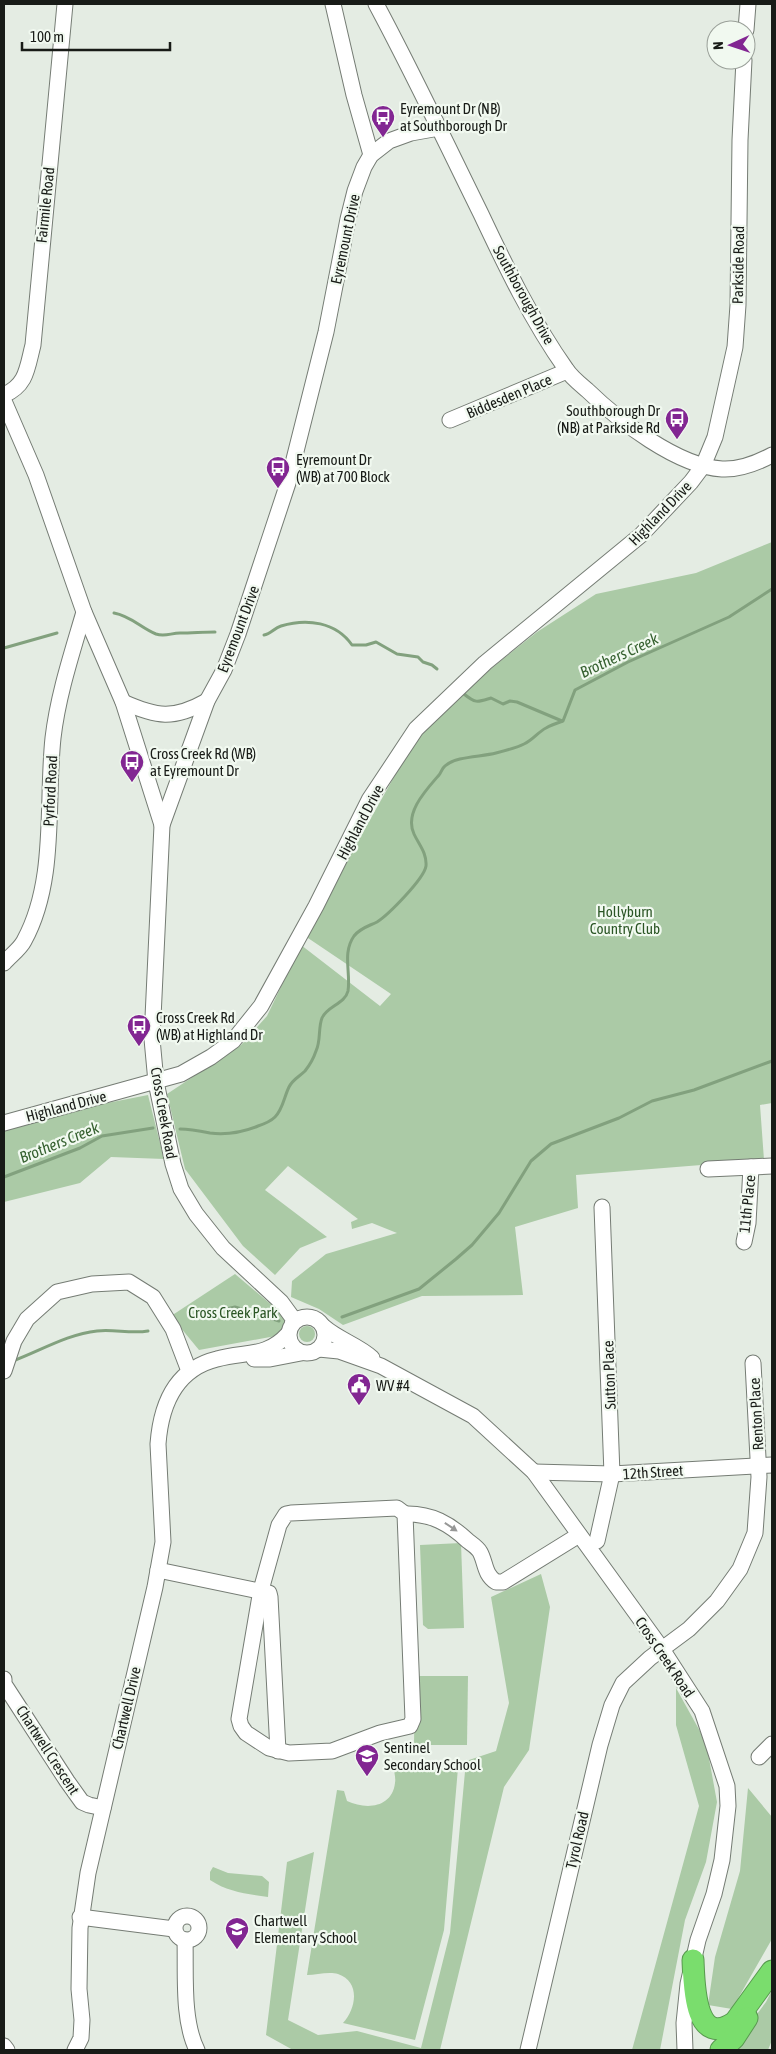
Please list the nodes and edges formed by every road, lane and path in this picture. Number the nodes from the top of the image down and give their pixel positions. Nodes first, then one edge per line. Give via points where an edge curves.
1 (65, 4) edge
2 (334, 4) edge
3 (376, 4) edge
4 (748, 4) edge
5 (747, 20) edge
6 (744, 70) edge
7 (439, 128) junction
8 (370, 155) junction
9 (567, 371) junction
10 (4, 395) edge
11 (4, 401) edge
12 (450, 420) dead end
13 (9, 427) edge
14 (772, 455) edge
15 (702, 466) junction
16 (84, 612) junction
17 (207, 701) junction
18 (123, 702) junction
19 (162, 825) junction
20 (4, 963) edge
21 (156, 1082) junction
22 (4, 1123) edge
23 (751, 1166) junction
24 (772, 1166) edge
25 (708, 1169) dead end
26 (602, 1207) dead end
27 (744, 1242) dead end
28 (281, 1302) junction
29 (310, 1316) junction
30 (324, 1327) junction
31 (290, 1328) junction
32 (319, 1349) junction
33 (302, 1353) junction
34 (235, 1356) junction
35 (753, 1363) dead end
36 (381, 1366) junction
37 (4, 1371) edge
38 (189, 1371) junction
39 (765, 1465) edge
40 (534, 1472) junction
41 (612, 1474) junction
42 (405, 1514) junction
43 (580, 1535) junction
44 (597, 1542) dead end
45 (158, 1570) junction
46 (261, 1590) junction
47 (662, 1649) junction
48 (4, 1679) edge
49 (772, 1744) edge
50 (278, 1751) junction
51 (759, 1757) dead end
52 (103, 1808) junction
53 (80, 1918) junction
54 (693, 1960) junction
55 (772, 1971) edge
56 (4, 2046) edge
57 (6, 2050) edge
58 (75, 2050) edge
59 (197, 2050) edge
60 (528, 2050) edge
61 (685, 2050) edge
62 (721, 2050) edge

1 - 10 street, Fairmile Road via 33,346 21,384
2 - 8 street
3 - 7 street, Southborough Drive
4 - 5 street
6 - 15 street, Parkside Road via 735,339 715,437
7 - 8 street via 389,141
7 - 9 street, Southborough Drive via 533,319
8 - 17 street, Eyremount Drive via 355,191 326,332 285,491 238,634
9 - 12 street, Biddesden Place
9 - 15 street, Southborough Drive via 611,413 666,450
11 - 13 street
13 - 16 street via 36,475
14 - 15 street, Southborough Drive via 748,466 723,469
15 - 21 street, Highland Drive via 642,535 485,663 416,728 369,800 316,906 260,1006 233,1042 181,1074
16 - 18 street
16 - 20 street, Pyrford Road via 53,738 50,823 39,906 24,942
17 - 18 street via 167,716 145,712
17 - 19 street, Cross Creek Road
18 - 19 street, Cross Creek Road
19 - 21 street, Cross Creek Road via 152,1038
21 - 22 street, Highland Drive
21 - 28 street, Cross Creek Road via 172,1164 181,1189 223,1248
23 - 24 street
23 - 25 street
23 - 27 street, 11th Place
26 - 41 street, Sutton Place
28 - 29 street, Cross Creek Road
28 - 31 street, Cross Creek Road via 292,1317
29 - 30 street
29 - 31 street via 298,1319
30 - 32 street via 325,1339
30 - 36 street, Cross Creek Road via 358,1347
31 - 33 street via 292,1346
31 - 34 street via 277,1345 264,1351
32 - 33 street
32 - 36 street, Cross Creek Road via 339,1351
33 - 34 street via 270,1359
34 - 38 street via 217,1359
35 - 39 street, Renton Place
36 - 40 street, Cross Creek Road via 473,1416
37 - 38 street via 14,1340 27,1319 58,1292 92,1284 128,1282 153,1297 173,1329
38 - 45 street, Chartwell Drive via 174,1387 159,1428 163,1542
39 - 41 street, 12th Street
39 - 47 street, Renton Place via 755,1532 740,1569 717,1601 689,1629
40 - 41 street, 12th Street
40 - 43 street, Cross Creek Road
41 - 44 street, Sutton Place
42 -> 43 street via 429,1516 458,1532 480,1551 488,1575 496,1582 503,1582
42 - 46 street via 397,1508 286,1514 279,1525
42 - 50 street via 413,1719 410,1726 332,1751
43 - 47 street, Cross Creek Road
45 - 46 street
45 - 52 street, Chartwell Drive
46 - 50 street via 269,1593 270,1597
46 - 50 street via 239,1719 246,1733
47 - 54 street, Cross Creek Road via 702,1711 726,1786 727,1822 722,1860
47 - 60 street, Tyrol Road via 623,1683 612,1705
48 - 52 street, Chartwell Crescent via 4,1684 82,1802
49 - 51 street
52 - 53 street, Chartwell Drive
53 - 58 street, Chartwell Drive via 82,2029
53 - 59 street via 179,1935 188,2014
54 - 55 highway via 697,2004 703,2020 714,2028 735,2022
54 - 61 street, Cross Creek Road via 686,2003
55 - 62 highway via 740,2029
56 - 57 street

